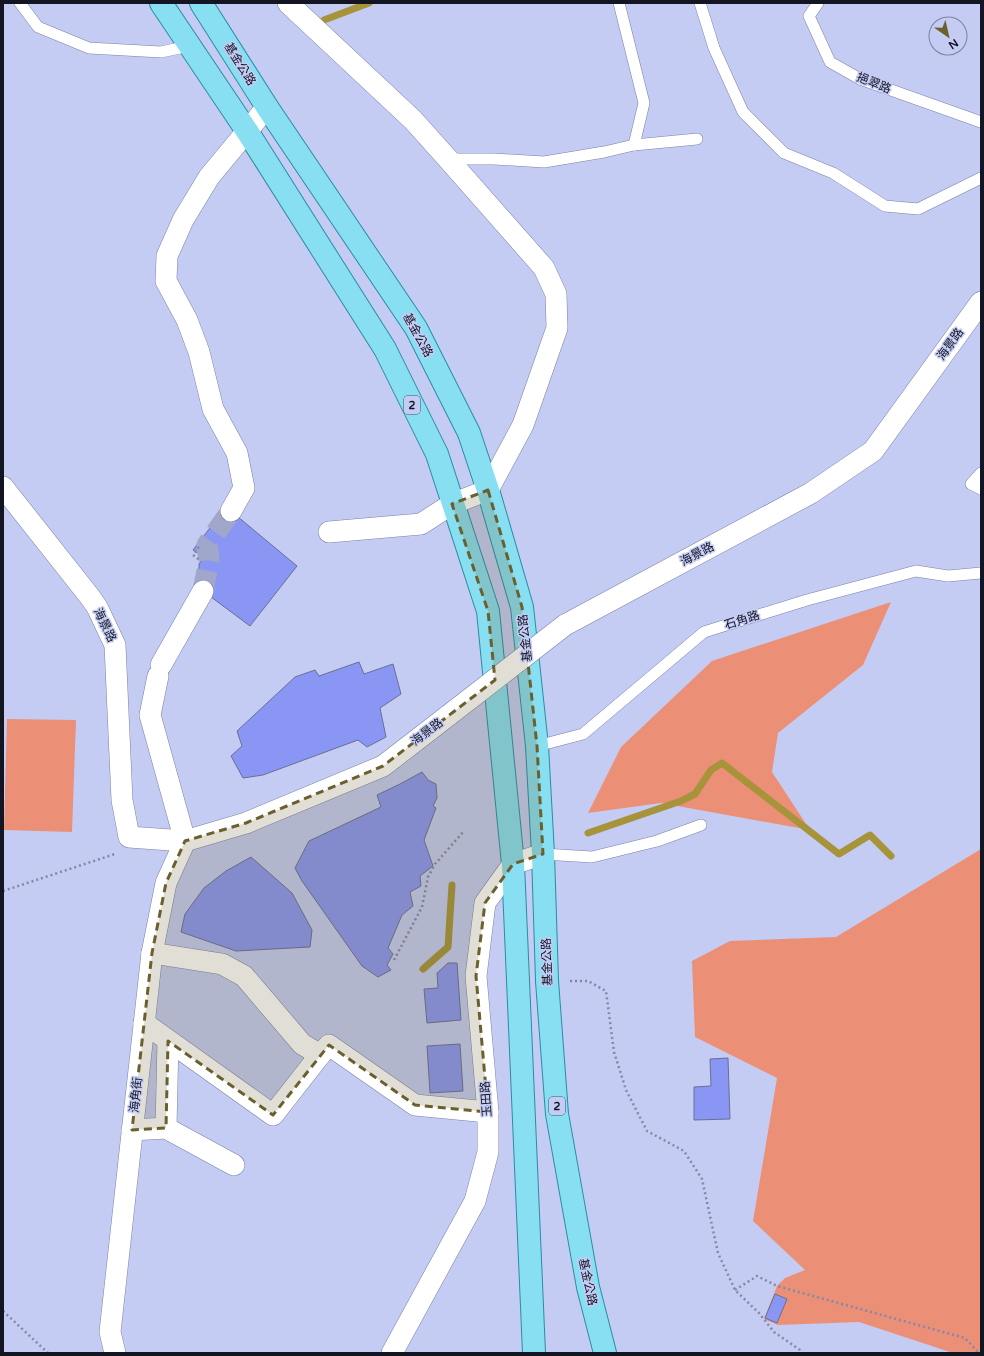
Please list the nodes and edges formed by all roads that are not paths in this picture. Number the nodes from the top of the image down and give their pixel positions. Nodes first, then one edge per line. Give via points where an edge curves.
1 (20, 3) edge
2 (160, 3) edge
3 (201, 3) edge
4 (288, 3) edge
5 (619, 3) edge
6 (700, 3) edge
7 (818, 3) edge
8 (189, 46) junction
9 (267, 108) junction
10 (981, 122) edge
11 (247, 132) junction
12 (697, 139) dead end
13 (634, 145) junction
14 (448, 159) junction
15 (981, 178) edge
16 (981, 302) edge
17 (981, 473) edge
18 (3, 486) edge
19 (488, 490) junction
20 (981, 490) edge
21 (452, 504) junction
22 (231, 512) tunnel mouth
23 (329, 532) dead end
24 (981, 573) edge
25 (203, 591) tunnel mouth
26 (537, 746) junction
27 (702, 825) dead end
28 (185, 841) junction
29 (543, 854) junction
30 (513, 864) junction
31 (152, 953) junction
32 (144, 1023) junction
33 (168, 1041) junction
34 (320, 1055) junction
35 (488, 1112) junction
36 (166, 1128) junction
37 (132, 1130) junction
38 (234, 1165) dead end
39 (115, 1353) edge
40 (392, 1353) edge
41 (534, 1353) edge
42 (605, 1353) edge

1 - 8 lane via 38,26 89,48 161,52
2 - 8 main road, 2
3 - 9 main road, 基金公路 / 2
4 - 14 street via 413,120
5 - 13 lane via 644,103
6 - 15 lane via 714,48 743,112 784,153 833,174 885,206 918,209
7 - 10 lane, 挹翠路 via 810,16 830,62 860,79
8 - 11 main road, 2
9 - 11 street
9 - 19 main road, 基金公路 / 2 via 416,328 468,433
11 - 21 main road, 2 via 385,349 437,454
11 - 22 street via 209,176 183,220 167,256 166,281 187,320 199,352 213,409 237,453 244,488
12 - 13 lane
13 - 14 lane via 544,162 494,158
14 - 19 street via 544,268 556,294 557,328 523,425
16 - 28 street, 海景路, bridge via 873,451 810,493 566,625 383,766 246,823
17 - 20 lane via 970,484
18 - 28 street, 海景路 via 90,597 115,645 122,800 129,837
19 - 21 street
19 - 26 main road, 基金公路 / 2 via 522,608
21 - 23 street via 421,524
21 - 30 main road, 2 via 488,611
24 - 26 lane, 石角路 via 948,576 916,571 807,600 704,632 582,734
25 - 28 street via 160,670 150,715
26 - 29 main road, 基金公路 / 2
27 - 29 lane via 657,841 592,857
28 - 31 street, 海角街 via 166,884
29 - 30 street
29 - 42 main road, 基金公路 / 2 via 547,981 557,1114 588,1287
30 - 35 street, 玉田路 via 484,904 476,976
30 - 41 main road, 2
31 - 32 street, 海角街
31 - 34 street via 222,964 244,976 302,1044
32 - 33 street
32 - 37 street, 海角街
33 - 34 street via 273,1115
33 - 36 street
34 - 35 street via 329,1045 415,1105
35 - 40 street, 玉田路 via 488,1152 475,1201
36 - 37 street
36 - 38 street
37 - 39 street, 海角街 via 110,1332

